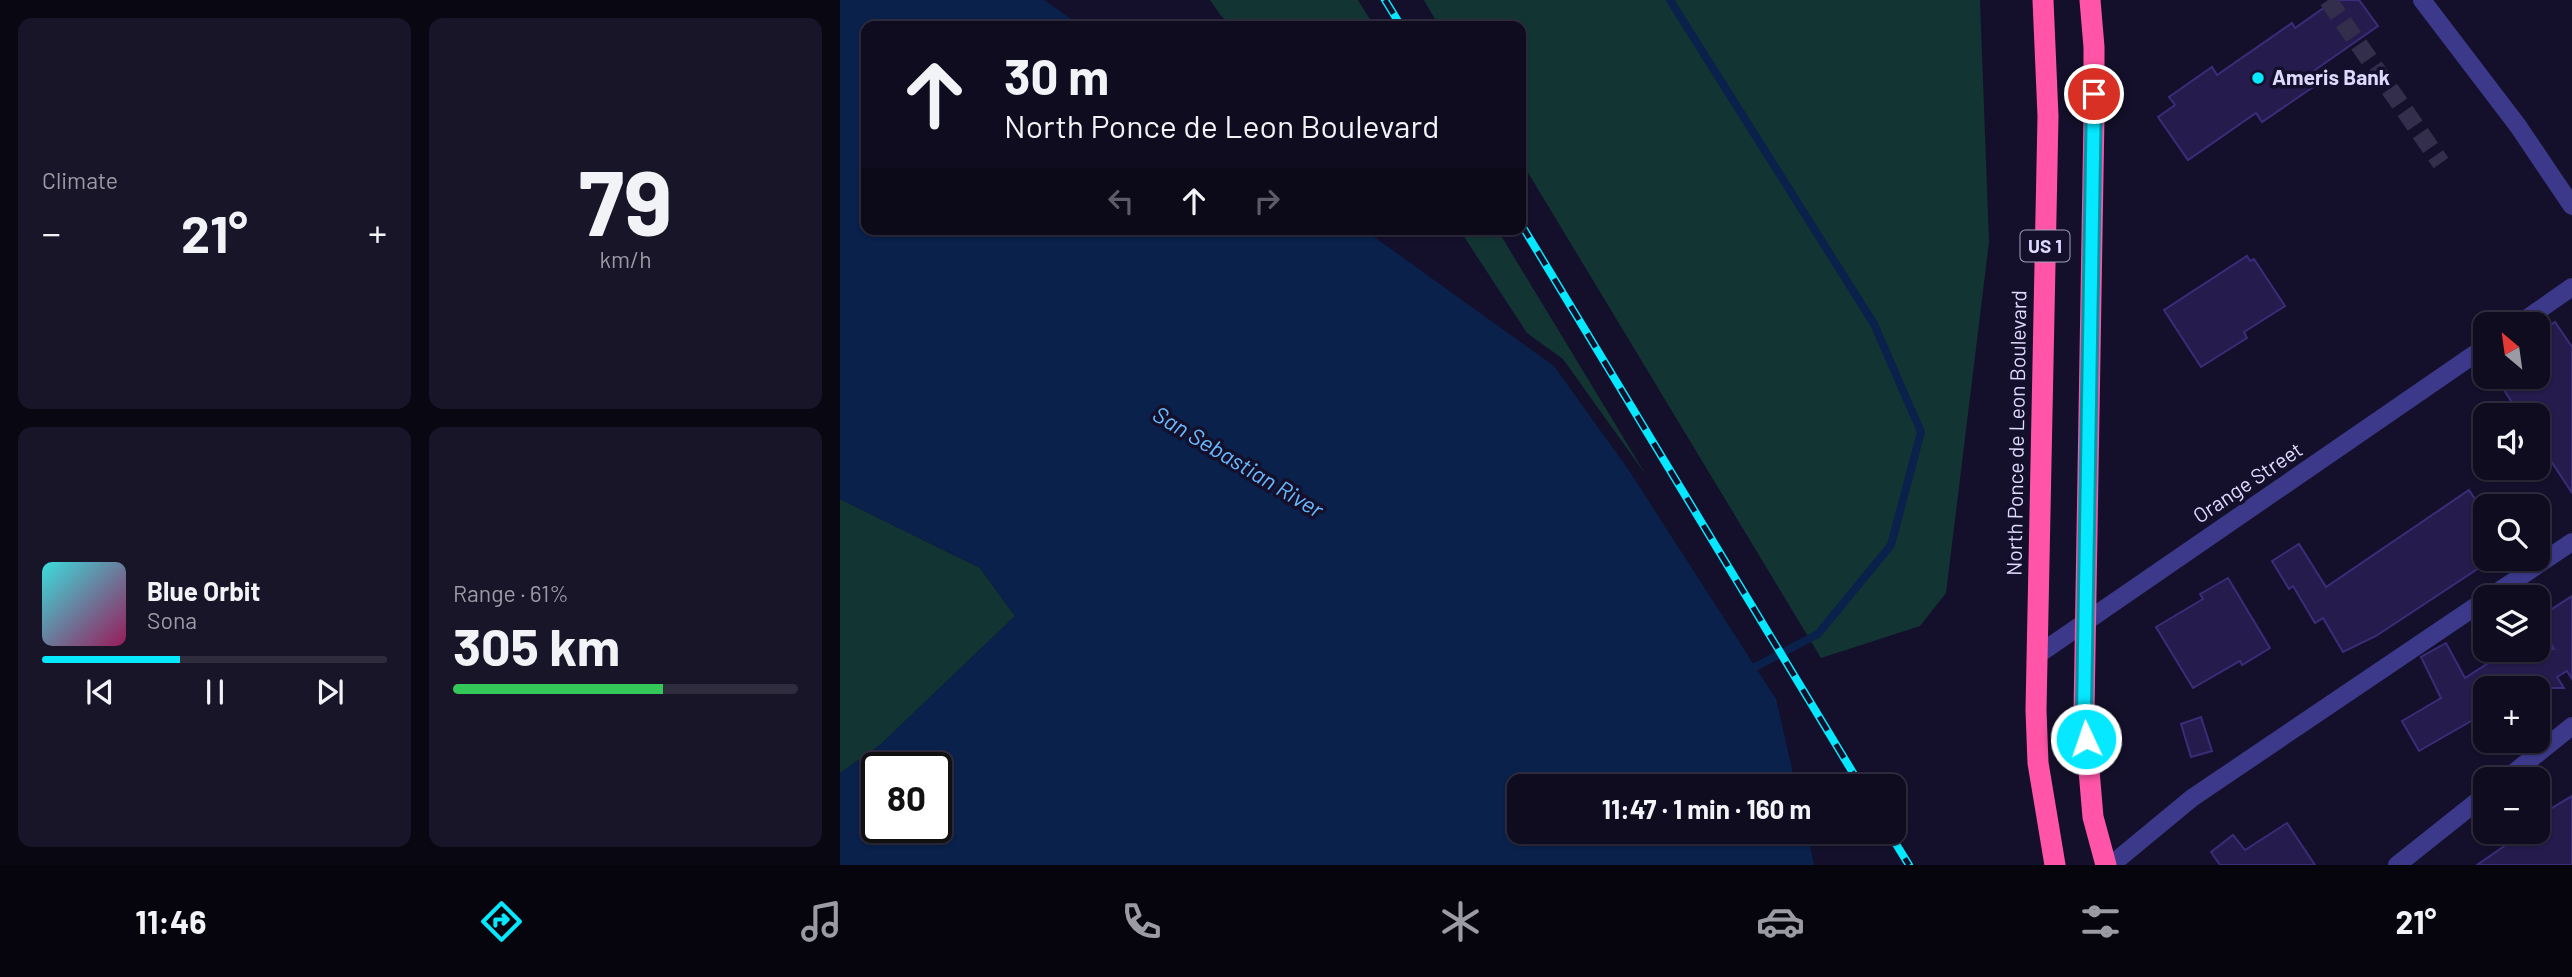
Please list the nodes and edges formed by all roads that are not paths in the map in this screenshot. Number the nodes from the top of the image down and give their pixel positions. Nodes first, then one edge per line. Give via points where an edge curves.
1 (2043, 0) edge
2 (2090, 0) edge
3 (2422, 0) edge
4 (2572, 206) edge
5 (2572, 287) edge
6 (2536, 312) edge
7 (2473, 356) edge
8 (2572, 542) edge
9 (2508, 585) edge
10 (2473, 608) edge
11 (2085, 623) junction
12 (2036, 656) junction
13 (2572, 726) edge
14 (2521, 767) edge
15 (2473, 805) edge
16 (2055, 865) edge
17 (2106, 865) edge
18 (2111, 865) edge
19 (2397, 865) edge

1 - 12 highway, North Ponce de Leon Boulevard / US 1 via 2048,116
2 - 11 highway, US 1 via 2094,94
3 - 4 street
5 - 6 street
7 - 11 street, Orange Street
8 - 9 street
10 - 18 street via 2192,798
11 - 12 street, Orange Street
11 - 17 highway, US 1 via 2088,766 2093,817
12 - 16 highway, North Ponce de Leon Boulevard / US 1 via 2038,763
13 - 14 street
15 - 19 street

